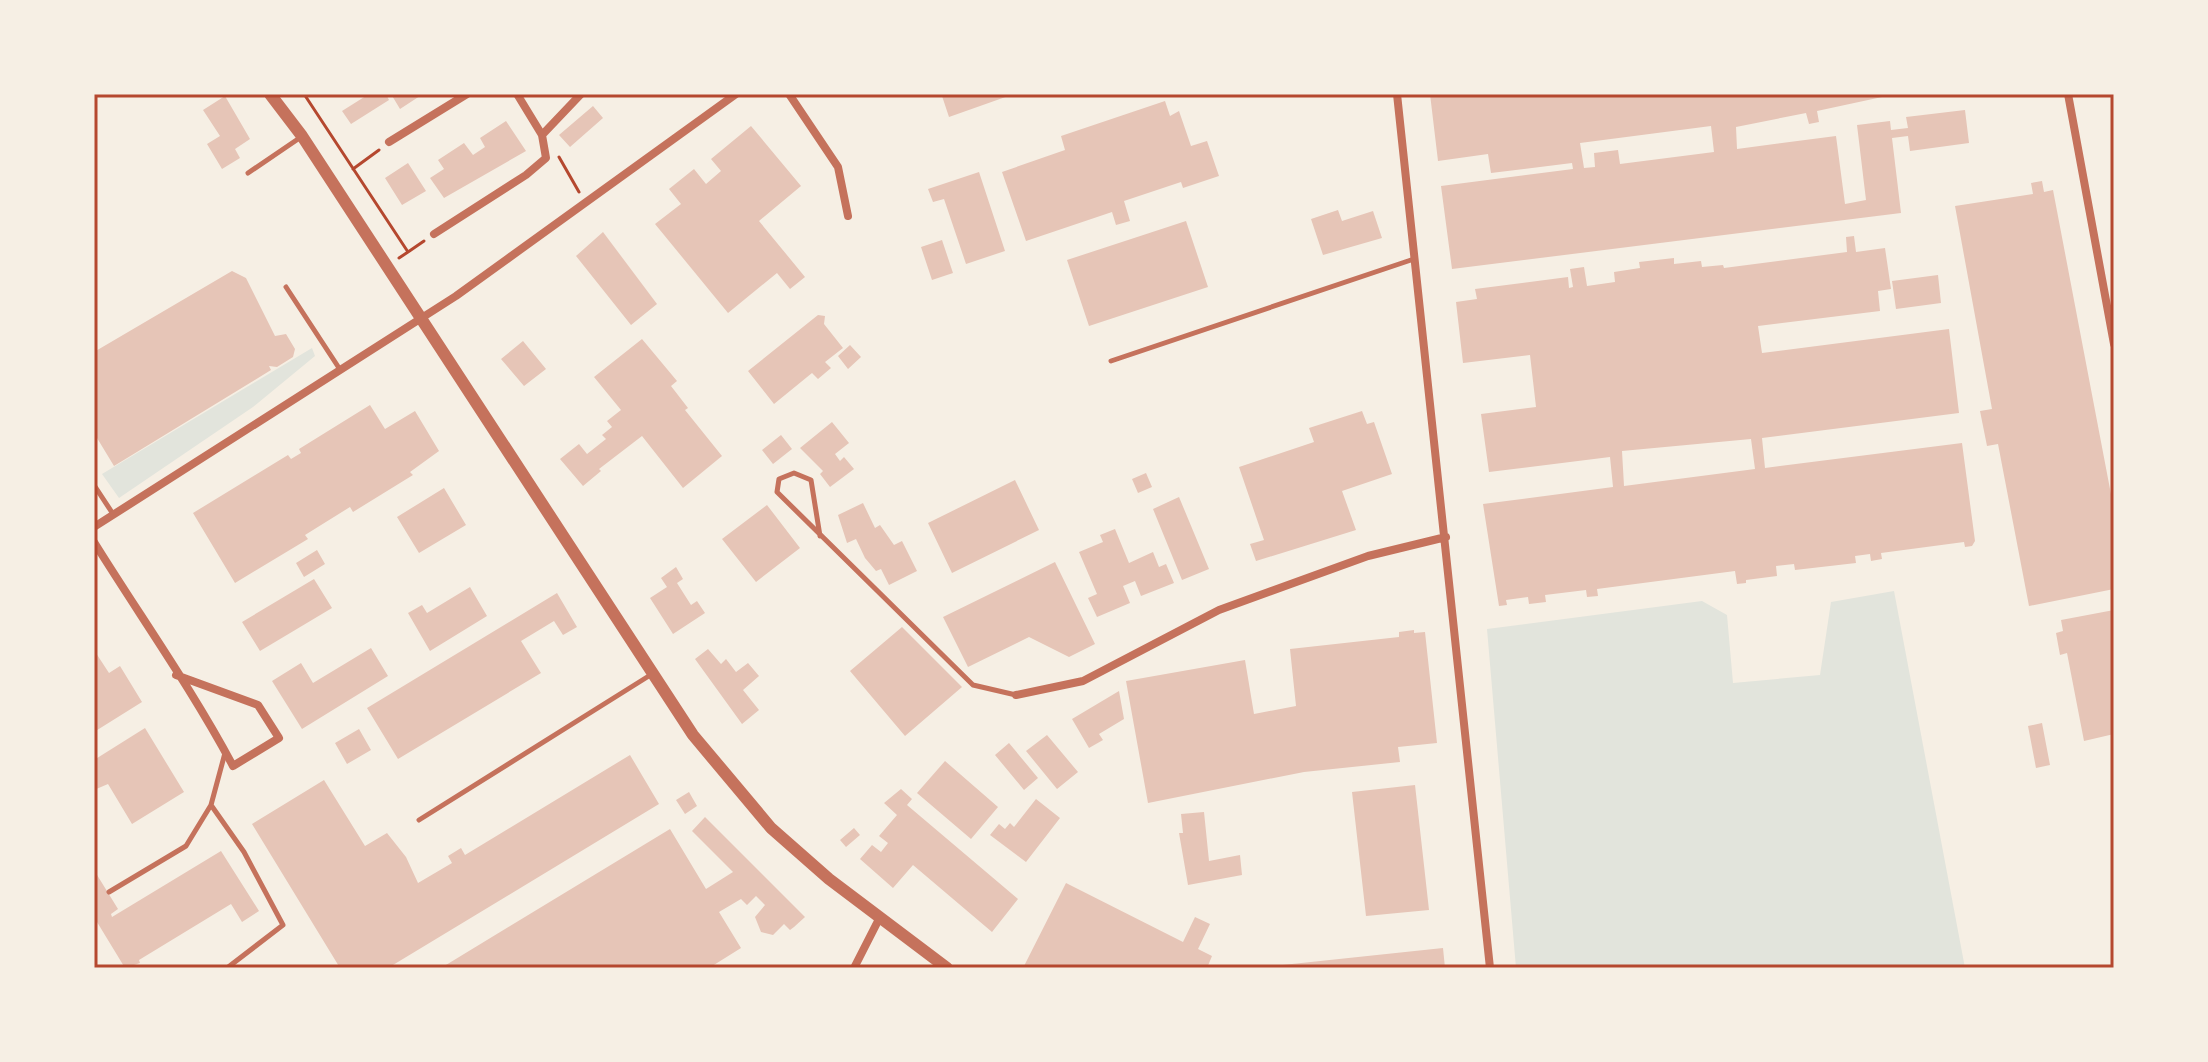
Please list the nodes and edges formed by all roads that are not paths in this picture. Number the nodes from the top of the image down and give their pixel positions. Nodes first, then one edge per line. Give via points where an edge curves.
1 (270, 94) edge
2 (467, 94) edge
3 (517, 94) edge
4 (581, 94) edge
5 (736, 94) edge
6 (789, 94) edge
7 (1397, 94) edge
8 (2068, 94) edge
9 (542, 135) junction
10 (302, 136) junction
11 (389, 142) road end
12 (248, 173) dead end
13 (848, 216) dead end
14 (434, 234) road end
15 (1415, 259) junction
16 (286, 287) dead end
17 (421, 318) junction
18 (2114, 344) edge
19 (1111, 361) dead end
20 (339, 368) junction
21 (94, 485) edge
22 (113, 514) junction
23 (94, 527) edge
24 (820, 536) junction
25 (1446, 537) junction
26 (94, 542) edge
27 (653, 674) junction
28 (176, 675) junction
29 (1016, 695) joint
30 (225, 752) junction
31 (211, 805) junction
32 (419, 820) dead end
33 (109, 892) dead end
34 (879, 919) junction
35 (227, 968) edge
36 (854, 968) edge
37 (947, 968) edge
38 (1490, 968) edge

1 - 10 street
2 - 11 street
3 - 9 street
4 - 9 street
5 - 17 street
6 - 13 street via 838,167
7 - 15 street
8 - 18 street
9 - 14 street via 546,158
10 - 12 lane
10 - 17 street
15 - 19 lane
15 - 25 street
16 - 20 lane
17 - 20 street
17 - 27 street
20 - 22 street
21 - 22 lane
22 - 23 street
24 - 24 lane via 777,492 779,479 794,473 811,480
24 - 29 lane via 973,685
25 - 29 street via 1368,556 1219,610 1083,681
25 - 38 street
26 - 28 street
27 - 32 lane
27 - 34 street via 693,735 771,828
28 - 30 street
28 - 30 street via 258,705 279,738 233,766
30 - 31 lane
31 - 33 lane via 186,846
31 - 35 lane via 244,852 283,925
34 - 36 street
34 - 37 street

